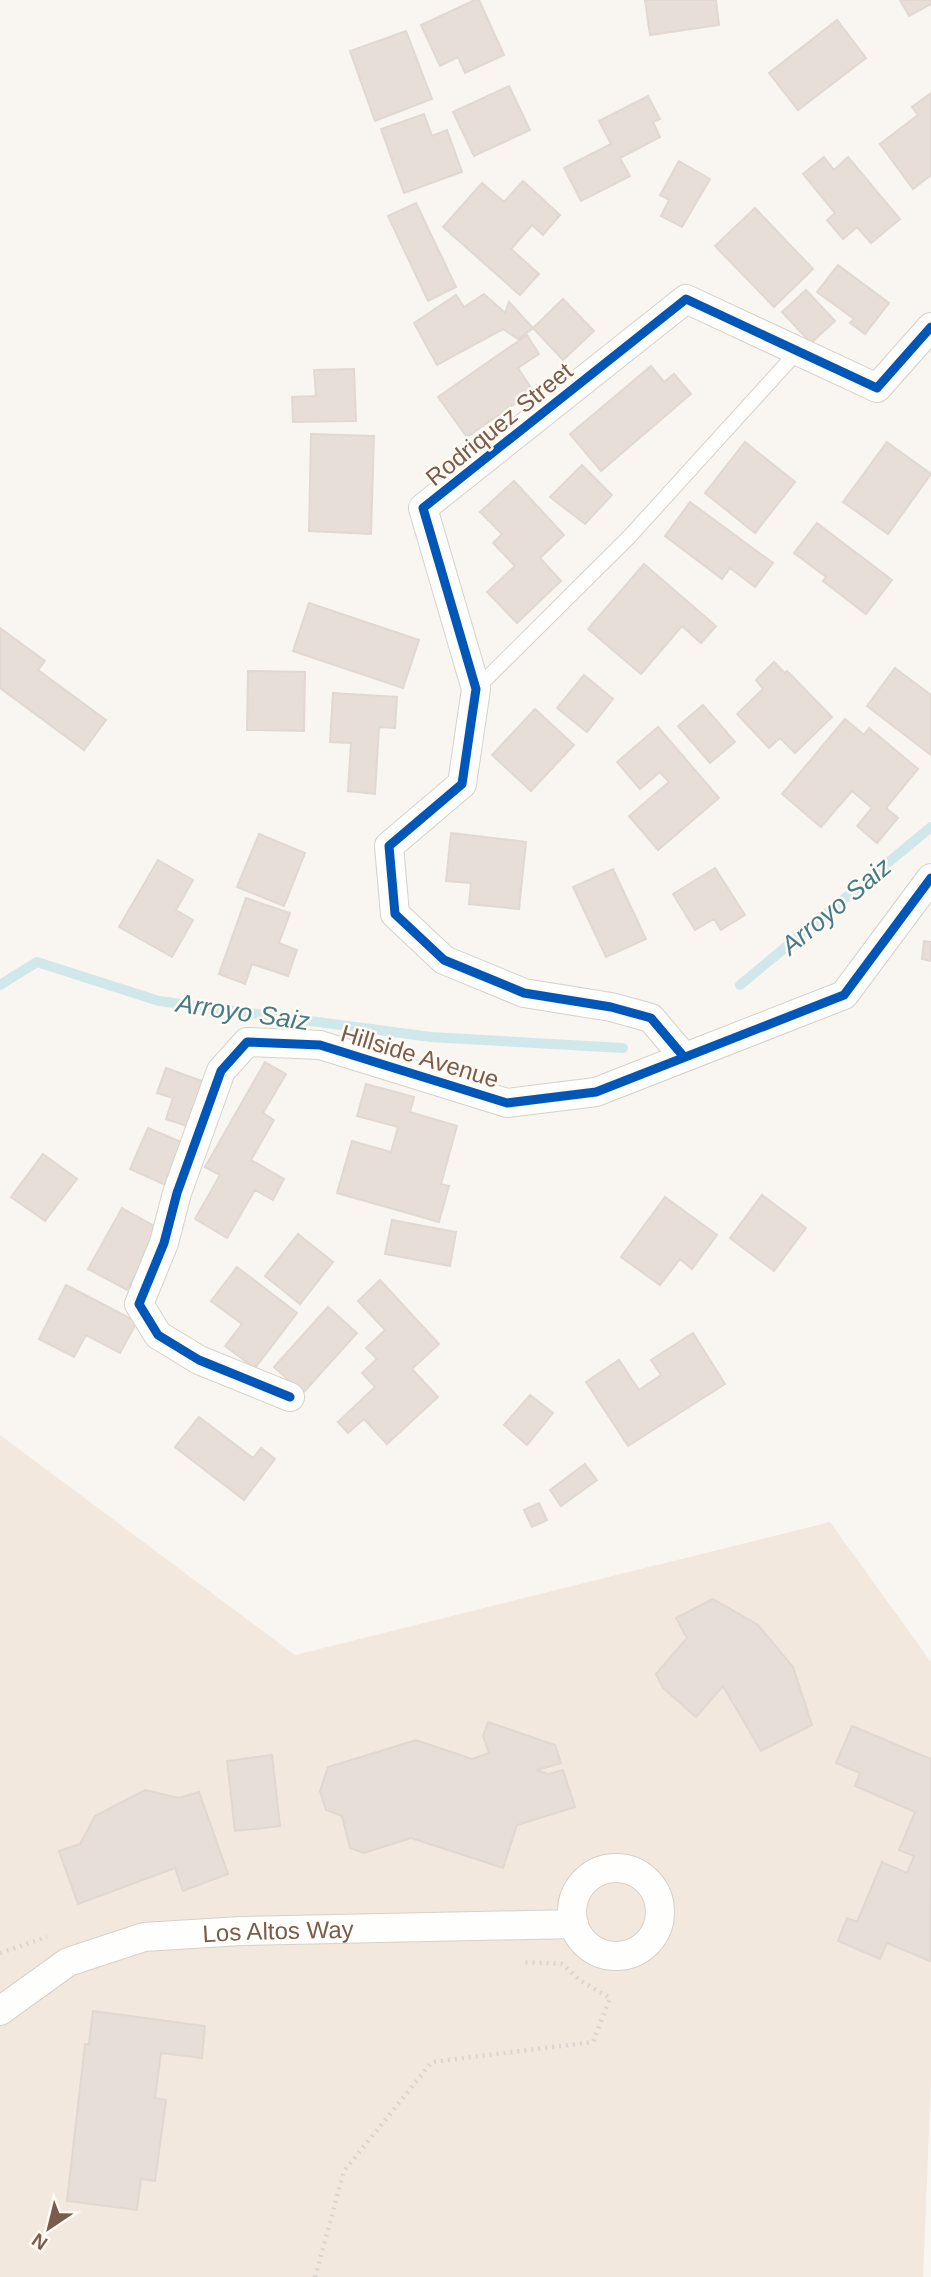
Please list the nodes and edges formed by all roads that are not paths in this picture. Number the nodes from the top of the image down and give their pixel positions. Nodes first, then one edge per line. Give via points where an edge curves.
1 (931, 327) edge
2 (798, 351) junction
3 (475, 689) junction
4 (931, 878) edge
5 (684, 1057) junction
6 (290, 1397) dead end
7 (574, 1924) dead end
8 (0, 2011) edge

1 - 2 street, Rodriquez Street via 877,388
2 - 3 lane via 629,537
2 - 3 street, Rodriquez Street via 686,299 424,508
3 - 5 street, Rodriquez Street via 462,784 388,846 395,914 444,960 524,993 650,1018
4 - 5 street, Hillside Avenue via 844,995
5 - 6 street, Hillside Avenue via 596,1092 507,1103 320,1045 247,1042 221,1071 139,1304 158,1335 199,1360
7 - 8 street, Los Altos Way via 144,1937 68,1962

